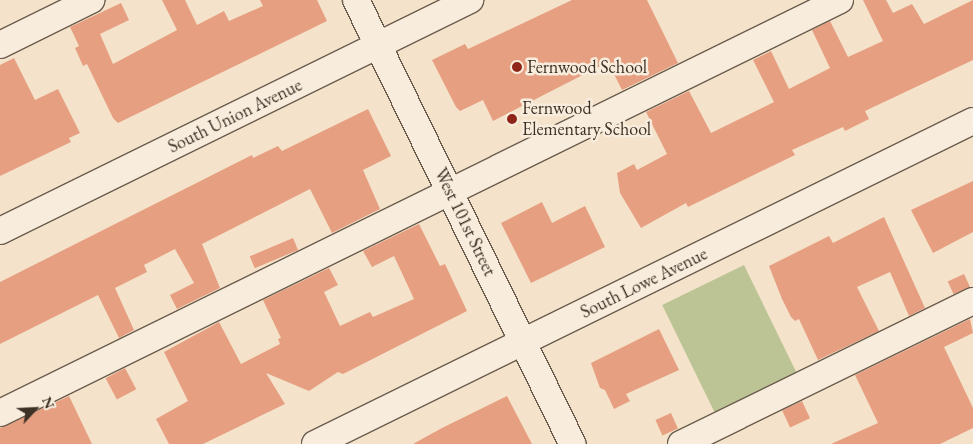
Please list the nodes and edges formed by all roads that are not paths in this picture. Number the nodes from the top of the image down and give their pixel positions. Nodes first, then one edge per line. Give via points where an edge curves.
1 (91, 0) edge
2 (356, 0) edge
3 (470, 0) edge
4 (840, 0) edge
5 (0, 45) edge
6 (378, 45) junction
7 (973, 121) edge
8 (450, 192) junction
9 (0, 231) edge
10 (973, 301) edge
11 (523, 342) junction
12 (0, 413) edge
13 (315, 444) edge
14 (573, 444) edge
15 (682, 444) edge

1 - 5 street
2 - 6 street, West 101st Street
3 - 6 street, South Union Avenue
4 - 8 street
6 - 8 street, West 101st Street
6 - 9 street, South Union Avenue
7 - 11 street, South Lowe Avenue
8 - 11 street, West 101st Street
8 - 12 street
10 - 15 street
11 - 13 street, South Lowe Avenue
11 - 14 street, West 101st Street

